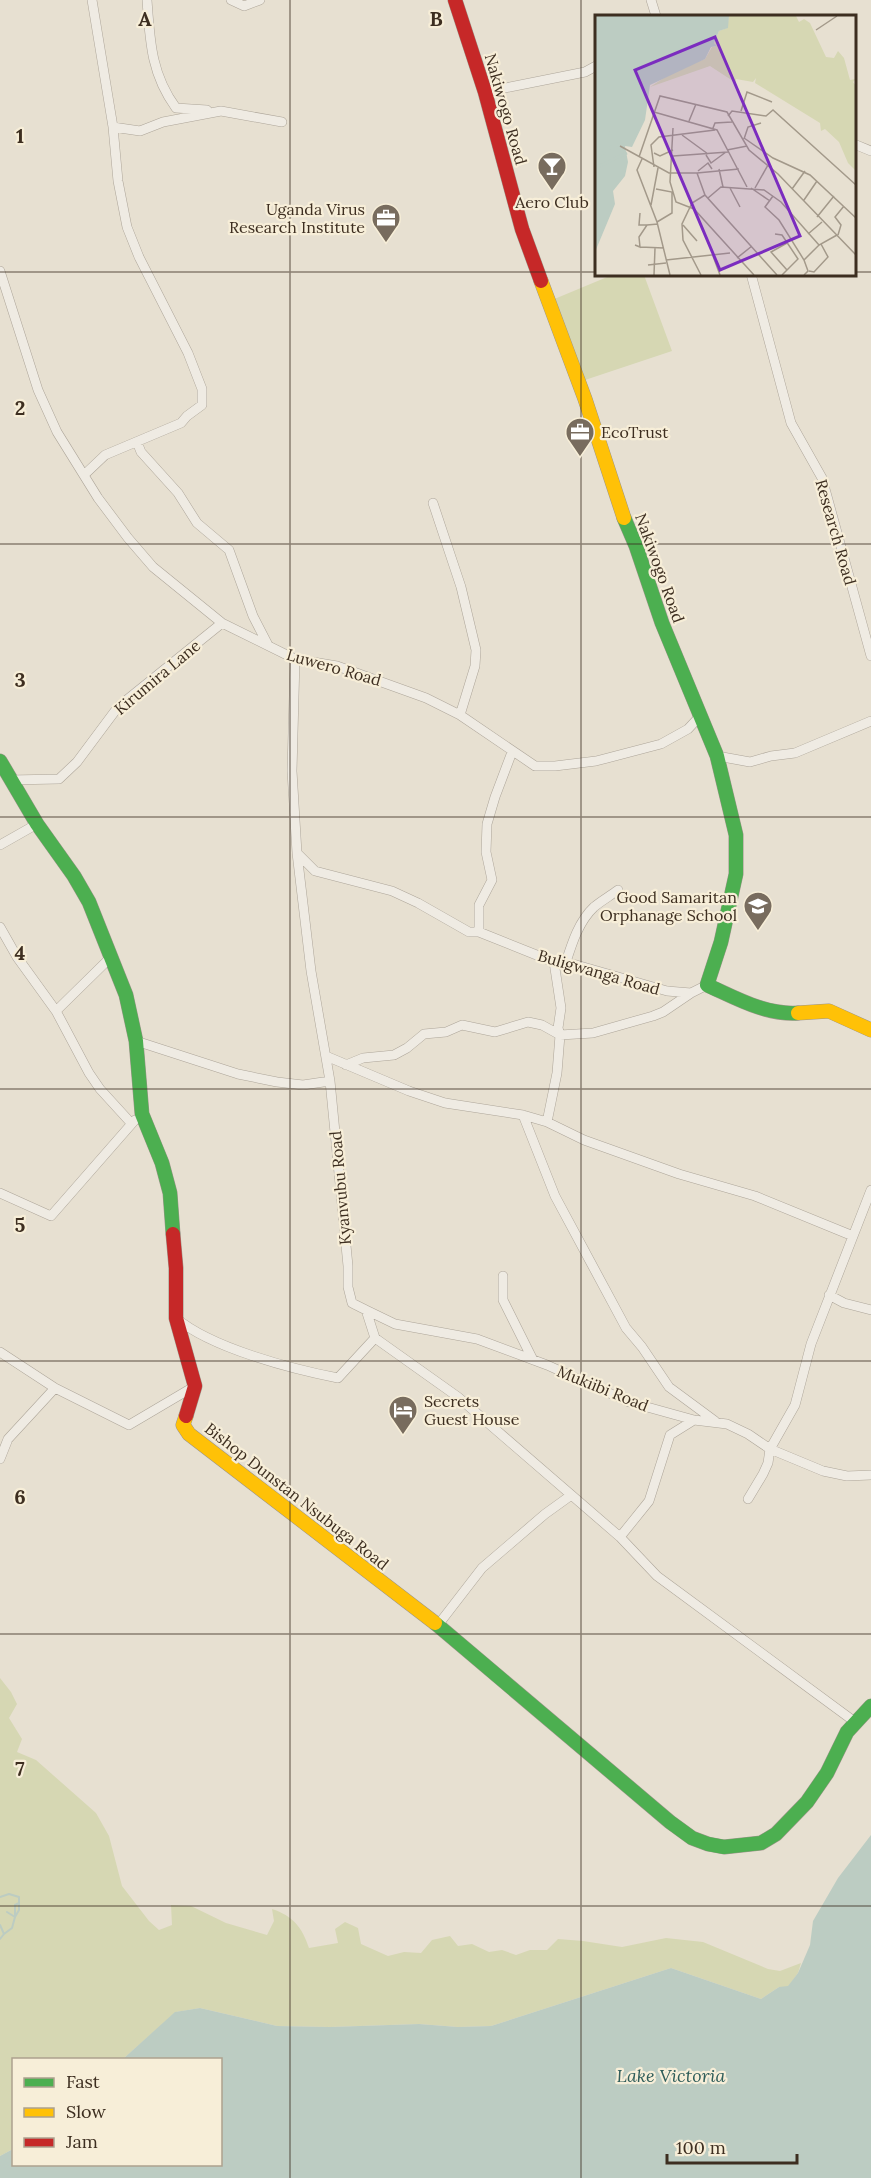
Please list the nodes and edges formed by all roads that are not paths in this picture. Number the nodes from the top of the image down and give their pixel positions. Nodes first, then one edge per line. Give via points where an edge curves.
1 (92, 0) edge
2 (147, 0) edge
3 (231, 0) edge
4 (260, 0) edge
5 (455, 0) edge
6 (651, 0) edge
7 (656, 15) edge
8 (595, 67) edge
9 (485, 93) junction
10 (221, 111) junction
11 (282, 122) dead end
12 (113, 127) junction
13 (856, 144) edge
14 (871, 151) edge
15 (0, 271) edge
16 (752, 276) edge
17 (137, 442) junction
18 (85, 474) junction
19 (433, 503) dead end
20 (222, 623) junction
21 (268, 645) junction
22 (871, 656) edge
23 (295, 659) junction
24 (460, 715) junction
25 (701, 715) junction
26 (871, 721) edge
27 (512, 752) junction
28 (717, 756) junction
29 (0, 761) edge
30 (10, 780) junction
31 (37, 824) junction
32 (0, 845) edge
33 (297, 853) junction
34 (618, 890) dead end
35 (0, 927) edge
36 (479, 932) junction
37 (112, 956) junction
38 (554, 962) junction
39 (566, 962) junction
40 (707, 985) junction
41 (691, 993) junction
42 (56, 1011) junction
43 (871, 1030) edge
44 (560, 1035) junction
45 (136, 1041) junction
46 (326, 1056) junction
47 (346, 1065) junction
48 (330, 1081) junction
49 (523, 1116) junction
50 (137, 1119) junction
51 (547, 1122) junction
52 (871, 1190) edge
53 (0, 1194) edge
54 (853, 1236) junction
55 (503, 1276) dead end
56 (829, 1295) junction
57 (366, 1310) junction
58 (871, 1310) edge
59 (176, 1318) junction
60 (375, 1338) junction
61 (0, 1352) edge
62 (533, 1360) junction
63 (195, 1386) junction
64 (55, 1388) junction
65 (694, 1420) junction
66 (716, 1422) junction
67 (770, 1449) junction
68 (0, 1459) edge
69 (871, 1475) edge
70 (570, 1496) junction
71 (748, 1499) dead end
72 (620, 1537) junction
73 (438, 1625) junction
74 (871, 1706) edge
75 (855, 1722) junction

1 - 12 street
2 - 10 street via 151,52 166,94 176,108
3 - 4 street via 244,6
5 - 9 street, Nakiwogo Road
6 - 7 street
8 - 9 street
9 - 25 street, Nakiwogo Road via 522,230 585,399 617,501
10 - 11 street
10 - 12 street via 163,122 140,131
12 - 17 street via 127,227 202,389 202,405 181,423
13 - 14 street
15 - 18 street, Luwero Road via 38,390 57,432
16 - 22 street, Research Road via 791,423 822,478
17 - 18 street via 105,455
17 - 21 street via 197,523 229,550
18 - 20 street, Luwero Road via 98,498 153,567
19 - 24 street via 461,586 476,650
20 - 21 street, Luwero Road
20 - 30 street, Kirumira Lane via 118,707 77,762 59,779
21 - 23 street, Luwero Road
23 - 24 street, Luwero Road via 377,678
23 - 33 street, Kyanvubu Road via 292,771
24 - 27 street, Luwero Road
25 - 27 street, Luwero Road via 688,729 661,744 596,761 535,766
25 - 28 street, Nakiwogo Road
26 - 28 street via 795,753 750,762
27 - 36 street via 487,824 486,852 492,880 479,905
28 - 40 street, Nakiwogo Road via 736,835 736,874
29 - 30 street
30 - 31 street
31 - 32 street
31 - 37 street via 79,885
33 - 36 street, Buligwanga Road via 315,871 392,891 469,932
33 - 46 street, Kyanvubu Road
34 - 39 street via 585,919
35 - 42 street
36 - 38 street, Buligwanga Road
37 - 42 street
37 - 45 street
38 - 39 street, Buligwanga Road
38 - 44 street via 561,1008
39 - 41 street, Buligwanga Road via 667,991
40 - 41 street
40 - 43 street via 757,1008 785,1014 829,1011
41 - 44 street via 653,1016 593,1033
42 - 50 street via 100,1089
44 - 47 street via 528,1022 495,1032 462,1025 446,1032 424,1034 394,1055 363,1058
44 - 51 street
45 - 48 street via 238,1074 303,1085
45 - 50 street
46 - 47 street
46 - 48 street, Kyanvubu Road
47 - 49 street via 445,1103
48 - 57 street, Kyanvubu Road via 348,1287 352,1304
49 - 51 street
49 - 66 street via 555,1196 626,1328 669,1387
50 - 53 street via 51,1216
50 - 59 street via 162,1163 170,1193
51 - 54 street via 584,1140 755,1196
52 - 54 street
54 - 56 street
55 - 62 street via 503,1300
56 - 58 street
56 - 67 street via 795,1405
57 - 60 street, Kyanvubu Road
57 - 62 street, Mukiibi Road via 395,1324 477,1339
59 - 60 street via 218,1342 338,1377
59 - 63 street
60 - 70 street via 458,1397
61 - 64 street
62 - 65 street, Mukiibi Road via 629,1402
63 - 64 street via 129,1425
63 - 73 street, Bishop Dunstan Nsubuga Road via 183,1425 189,1434
64 - 68 street via 8,1438
65 - 66 street, Mukiibi Road
65 - 72 street via 670,1435 650,1501
66 - 67 street, Mukiibi Road via 748,1434
67 - 69 street, Mukiibi Road via 823,1472
67 - 71 street via 763,1474
70 - 72 street
70 - 73 street via 482,1568
72 - 75 street via 657,1576
73 - 75 street, Bishop Dunstan Nsubuga Road via 670,1822 708,1844 724,1847 761,1843 776,1834 818,1788
74 - 75 street, Bishop Dunstan Nsubuga Road

